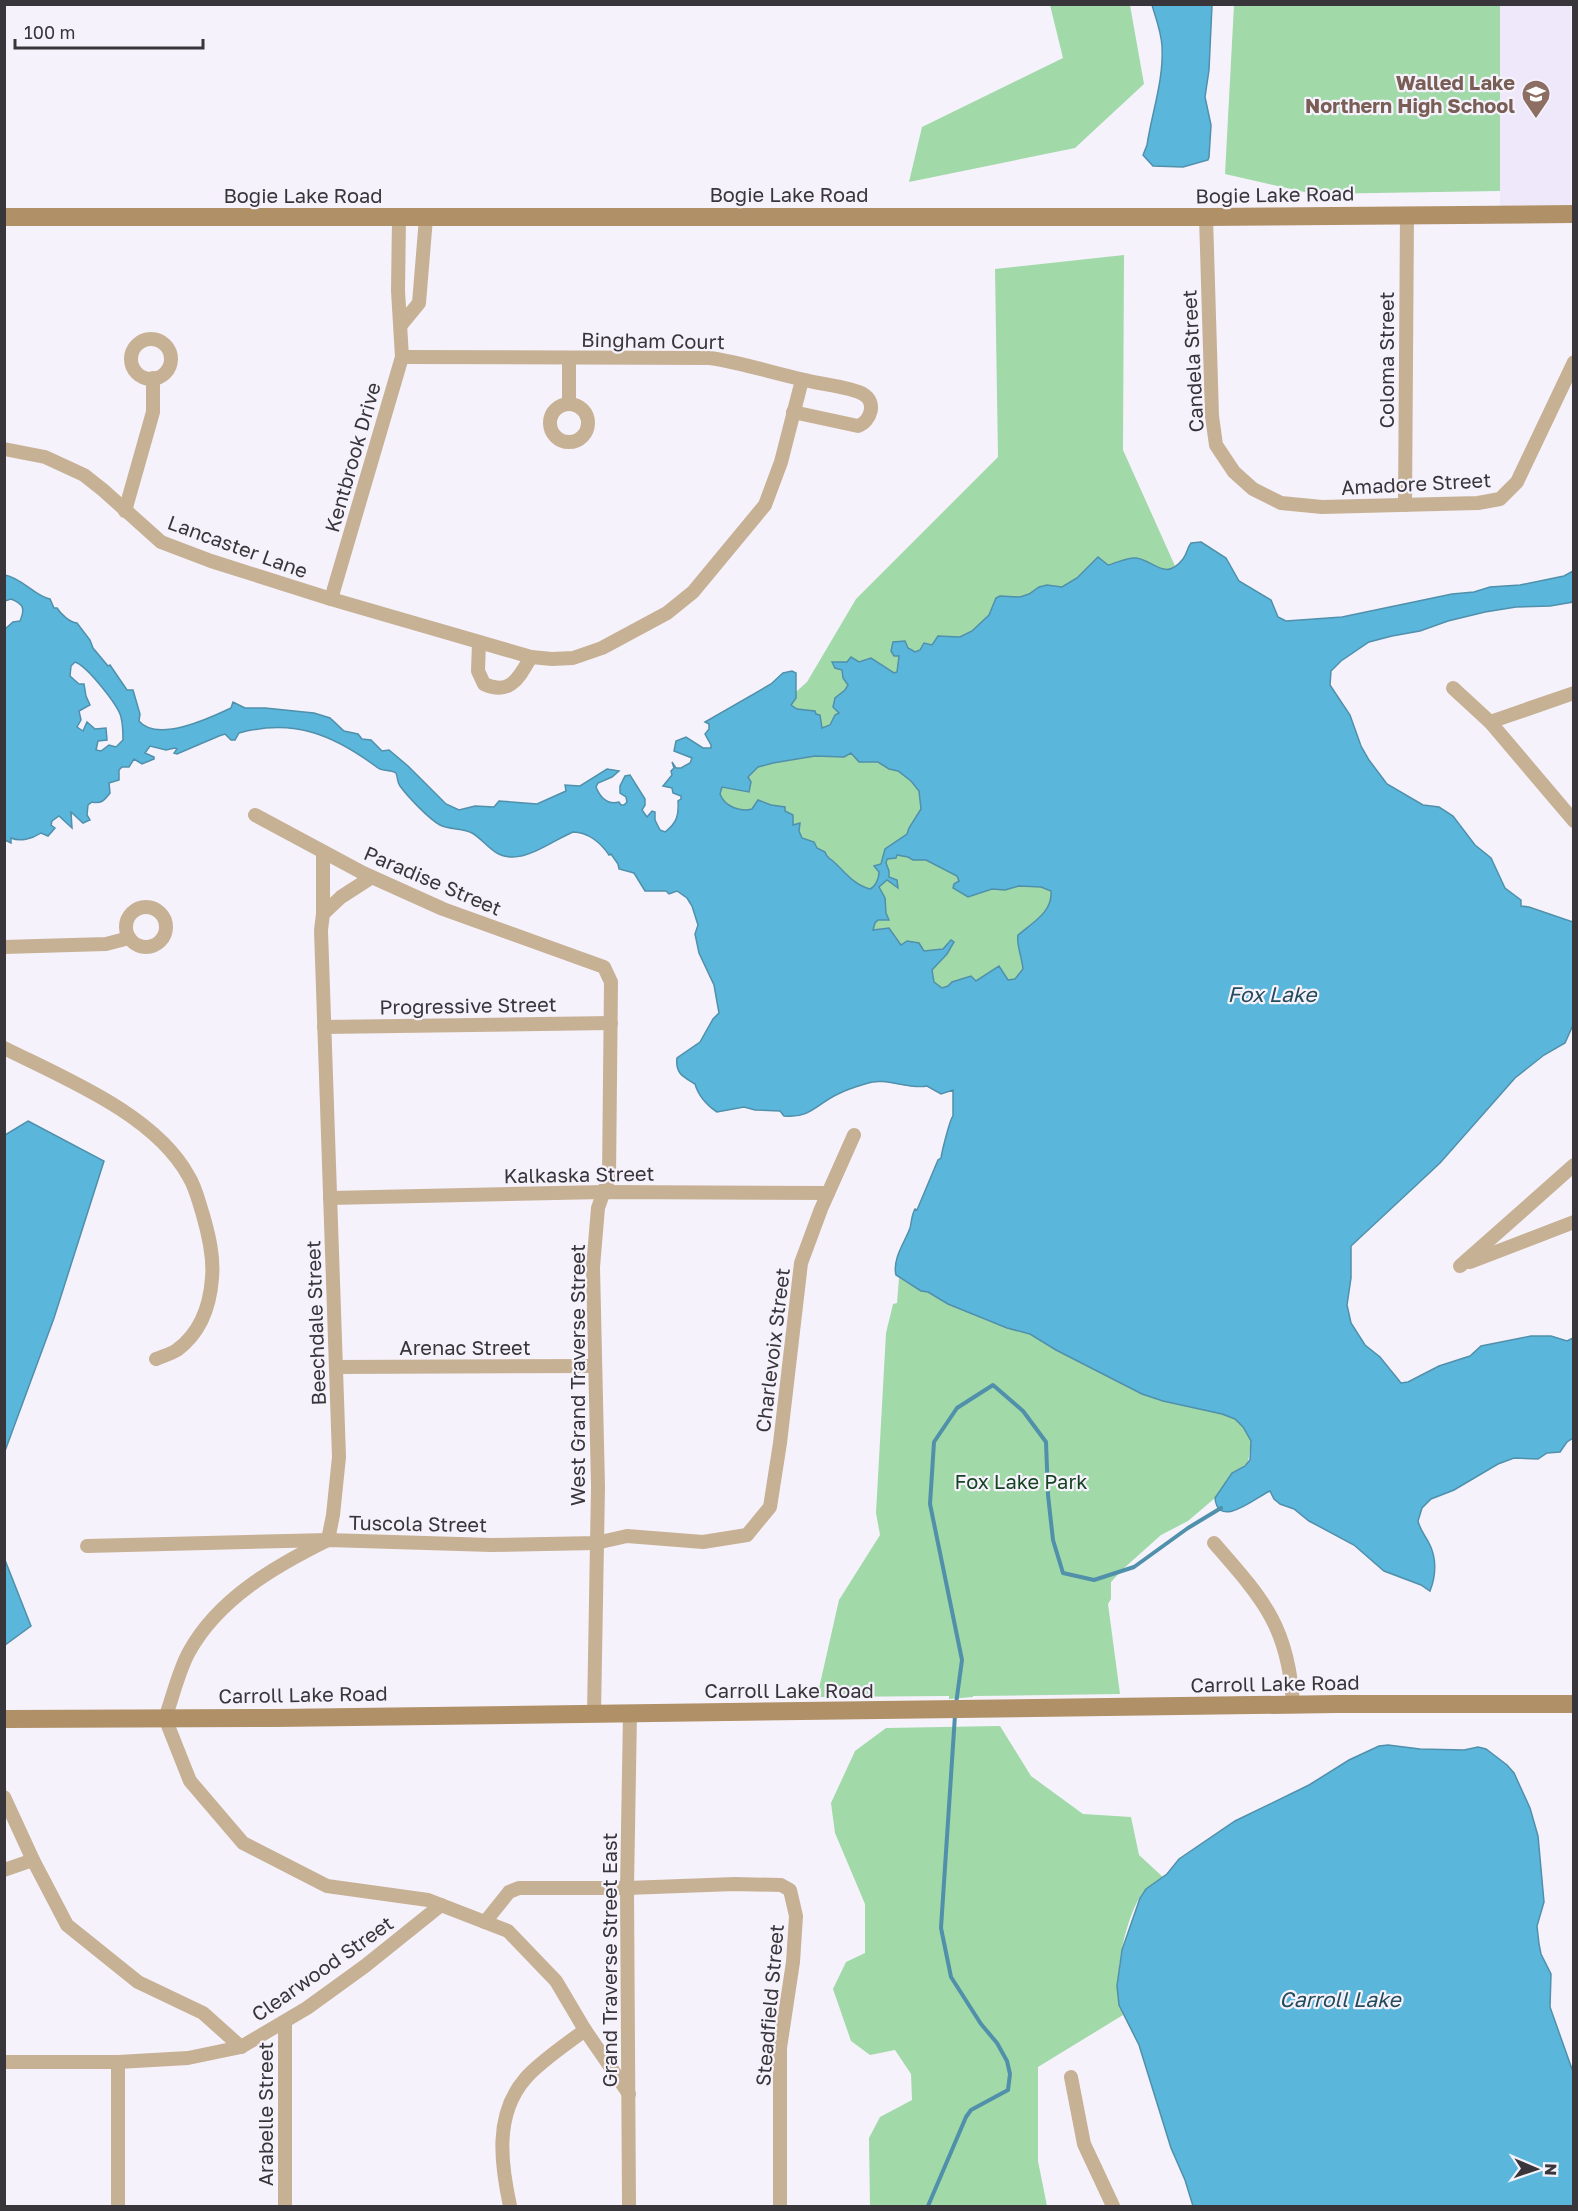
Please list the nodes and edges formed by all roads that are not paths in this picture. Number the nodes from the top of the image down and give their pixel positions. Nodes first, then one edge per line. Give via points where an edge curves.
1 (1574, 214) edge
2 (1407, 215) junction
3 (4, 217) edge
4 (399, 218) junction
5 (426, 218) junction
6 (1206, 218) junction
7 (401, 325) junction
8 (402, 357) junction
9 (569, 358) junction
10 (1574, 362) edge
11 (153, 378) dead end
12 (802, 380) junction
13 (569, 404) dead end
14 (793, 412) junction
15 (4, 449) edge
16 (1253, 489) joint
17 (1405, 506) junction
18 (125, 511) junction
19 (331, 599) junction
20 (479, 642) junction
21 (531, 657) junction
22 (1453, 688) dead end
23 (1574, 693) edge
24 (1490, 722) junction
25 (255, 814) dead end
26 (1574, 821) edge
27 (323, 852) junction
28 (372, 877) junction
29 (323, 914) junction
30 (129, 938) dead end
31 (4, 946) edge
32 (604, 967) joint
33 (611, 1023) junction
34 (324, 1027) junction
35 (4, 1048) edge
36 (854, 1135) dead end
37 (1574, 1165) edge
38 (604, 1192) junction
39 (828, 1193) junction
40 (330, 1198) junction
41 (1574, 1221) edge
42 (156, 1359) dead end
43 (595, 1366) junction
44 (336, 1367) junction
45 (747, 1535) joint
46 (328, 1540) junction
47 (596, 1543) junction
48 (1214, 1543) dead end
49 (87, 1546) dead end
50 (1574, 1704) edge
51 (1293, 1705) junction
52 (630, 1713) junction
53 (594, 1714) junction
54 (165, 1718) junction
55 (4, 1719) edge
56 (4, 1797) edge
57 (33, 1860) junction
58 (4, 1870) edge
59 (627, 1888) junction
60 (441, 1905) junction
61 (485, 1922) junction
62 (285, 2022) junction
63 (585, 2030) junction
64 (241, 2046) junction
65 (4, 2062) edge
66 (118, 2062) junction
67 (1071, 2077) dead end
68 (629, 2094) junction
69 (118, 2206) edge
70 (285, 2206) edge
71 (510, 2206) edge
72 (629, 2206) edge
73 (780, 2206) edge
74 (1113, 2206) edge

1 - 2 street, Bogie Lake Road
2 - 6 street, Bogie Lake Road
2 - 17 street, Coloma Street
3 - 4 street, Bogie Lake Road
4 - 5 street, Bogie Lake Road
4 - 7 street, Kentbrook Drive
5 - 6 street, Bogie Lake Road
5 - 7 street via 419,303
6 - 16 street, Candela Street via 1216,445 1234,472
7 - 8 street, Kentbrook Drive
8 - 9 street, Bingham Court
8 - 19 street, Kentbrook Drive
9 - 12 street, Bingham Court via 710,358
9 - 13 street
10 - 17 street, Amadore Street via 1517,482 1500,499
11 - 18 street via 153,412
12 - 14 street, Lancaster Lane
12 - 14 street, Bingham Court via 861,392 870,400 871,413 858,426
14 - 21 street, Lancaster Lane via 765,505 693,592 667,613 602,648 573,658
15 - 18 street, Lancaster Lane via 45,457 84,475
16 - 17 street, Amadore Street via 1281,503
18 - 19 street, Lancaster Lane via 161,542
19 - 20 street, Lancaster Lane
20 - 21 street, Lancaster Lane
20 - 21 street via 478,671 484,684 491,687 510,686
22 - 24 street
23 - 24 street
24 - 26 street
25 - 27 street, Paradise Street
27 - 28 street, Paradise Street
27 - 29 street, Beechdale Street
28 - 29 street
28 - 32 street, Paradise Street via 443,909
29 - 34 street, Beechdale Street
30 - 31 street via 106,944
32 - 33 street, West Grand Traverse Street via 611,982
33 - 34 street, Progressive Street
33 - 38 street, West Grand Traverse Street via 609,1177
34 - 40 street, Beechdale Street
35 - 42 street via 129,1113 189,1176 209,1233 211,1292 195,1332 177,1350
36 - 39 street, Charlevoix Street
37 - 41 street via 1460,1266
38 - 39 street, Kalkaska Street
38 - 40 street, Kalkaska Street
38 - 43 street, West Grand Traverse Street via 598,1208 594,1267
39 - 45 street, Charlevoix Street via 801,1263 770,1507
40 - 44 street, Beechdale Street
43 - 44 street, Arenac Street
43 - 47 street, West Grand Traverse Street
44 - 46 street, Beechdale Street via 339,1457
45 - 47 street, Tuscola Street via 703,1542 627,1536
46 - 47 street, Tuscola Street via 491,1545
46 - 49 street, Tuscola Street
46 - 54 street via 293,1557 228,1602 202,1631 188,1655
47 - 53 street, West Grand Traverse Street
48 - 51 street via 1269,1610 1289,1662
50 - 51 street, Carroll Lake Road
51 - 52 street, Carroll Lake Road
52 - 53 street, Carroll Lake Road
52 - 59 street, Grand Traverse Street East
53 - 54 street, Carroll Lake Road
54 - 55 street, Carroll Lake Road
54 - 60 street via 190,1781 243,1844 327,1886
56 - 57 street
57 - 58 street
57 - 64 street via 67,1925 138,1982 203,2013
59 - 61 street via 519,1888 508,1892
59 - 68 street, Grand Traverse Street East
59 - 73 street, Steadfield Street via 735,1884 781,1885 790,1890 796,1916 780,2048
60 - 61 street
60 - 62 street, Clearwood Street via 365,1966
61 - 63 street via 508,1931 556,1981
62 - 64 street, Clearwood Street
62 - 70 street, Arabelle Street
63 - 68 street
63 - 71 street via 525,2078 504,2117 502,2138
64 - 66 street, Clearwood Street via 188,2058
65 - 66 street, Clearwood Street
66 - 69 street
67 - 74 street via 1084,2144
68 - 72 street, Grand Traverse Street East

